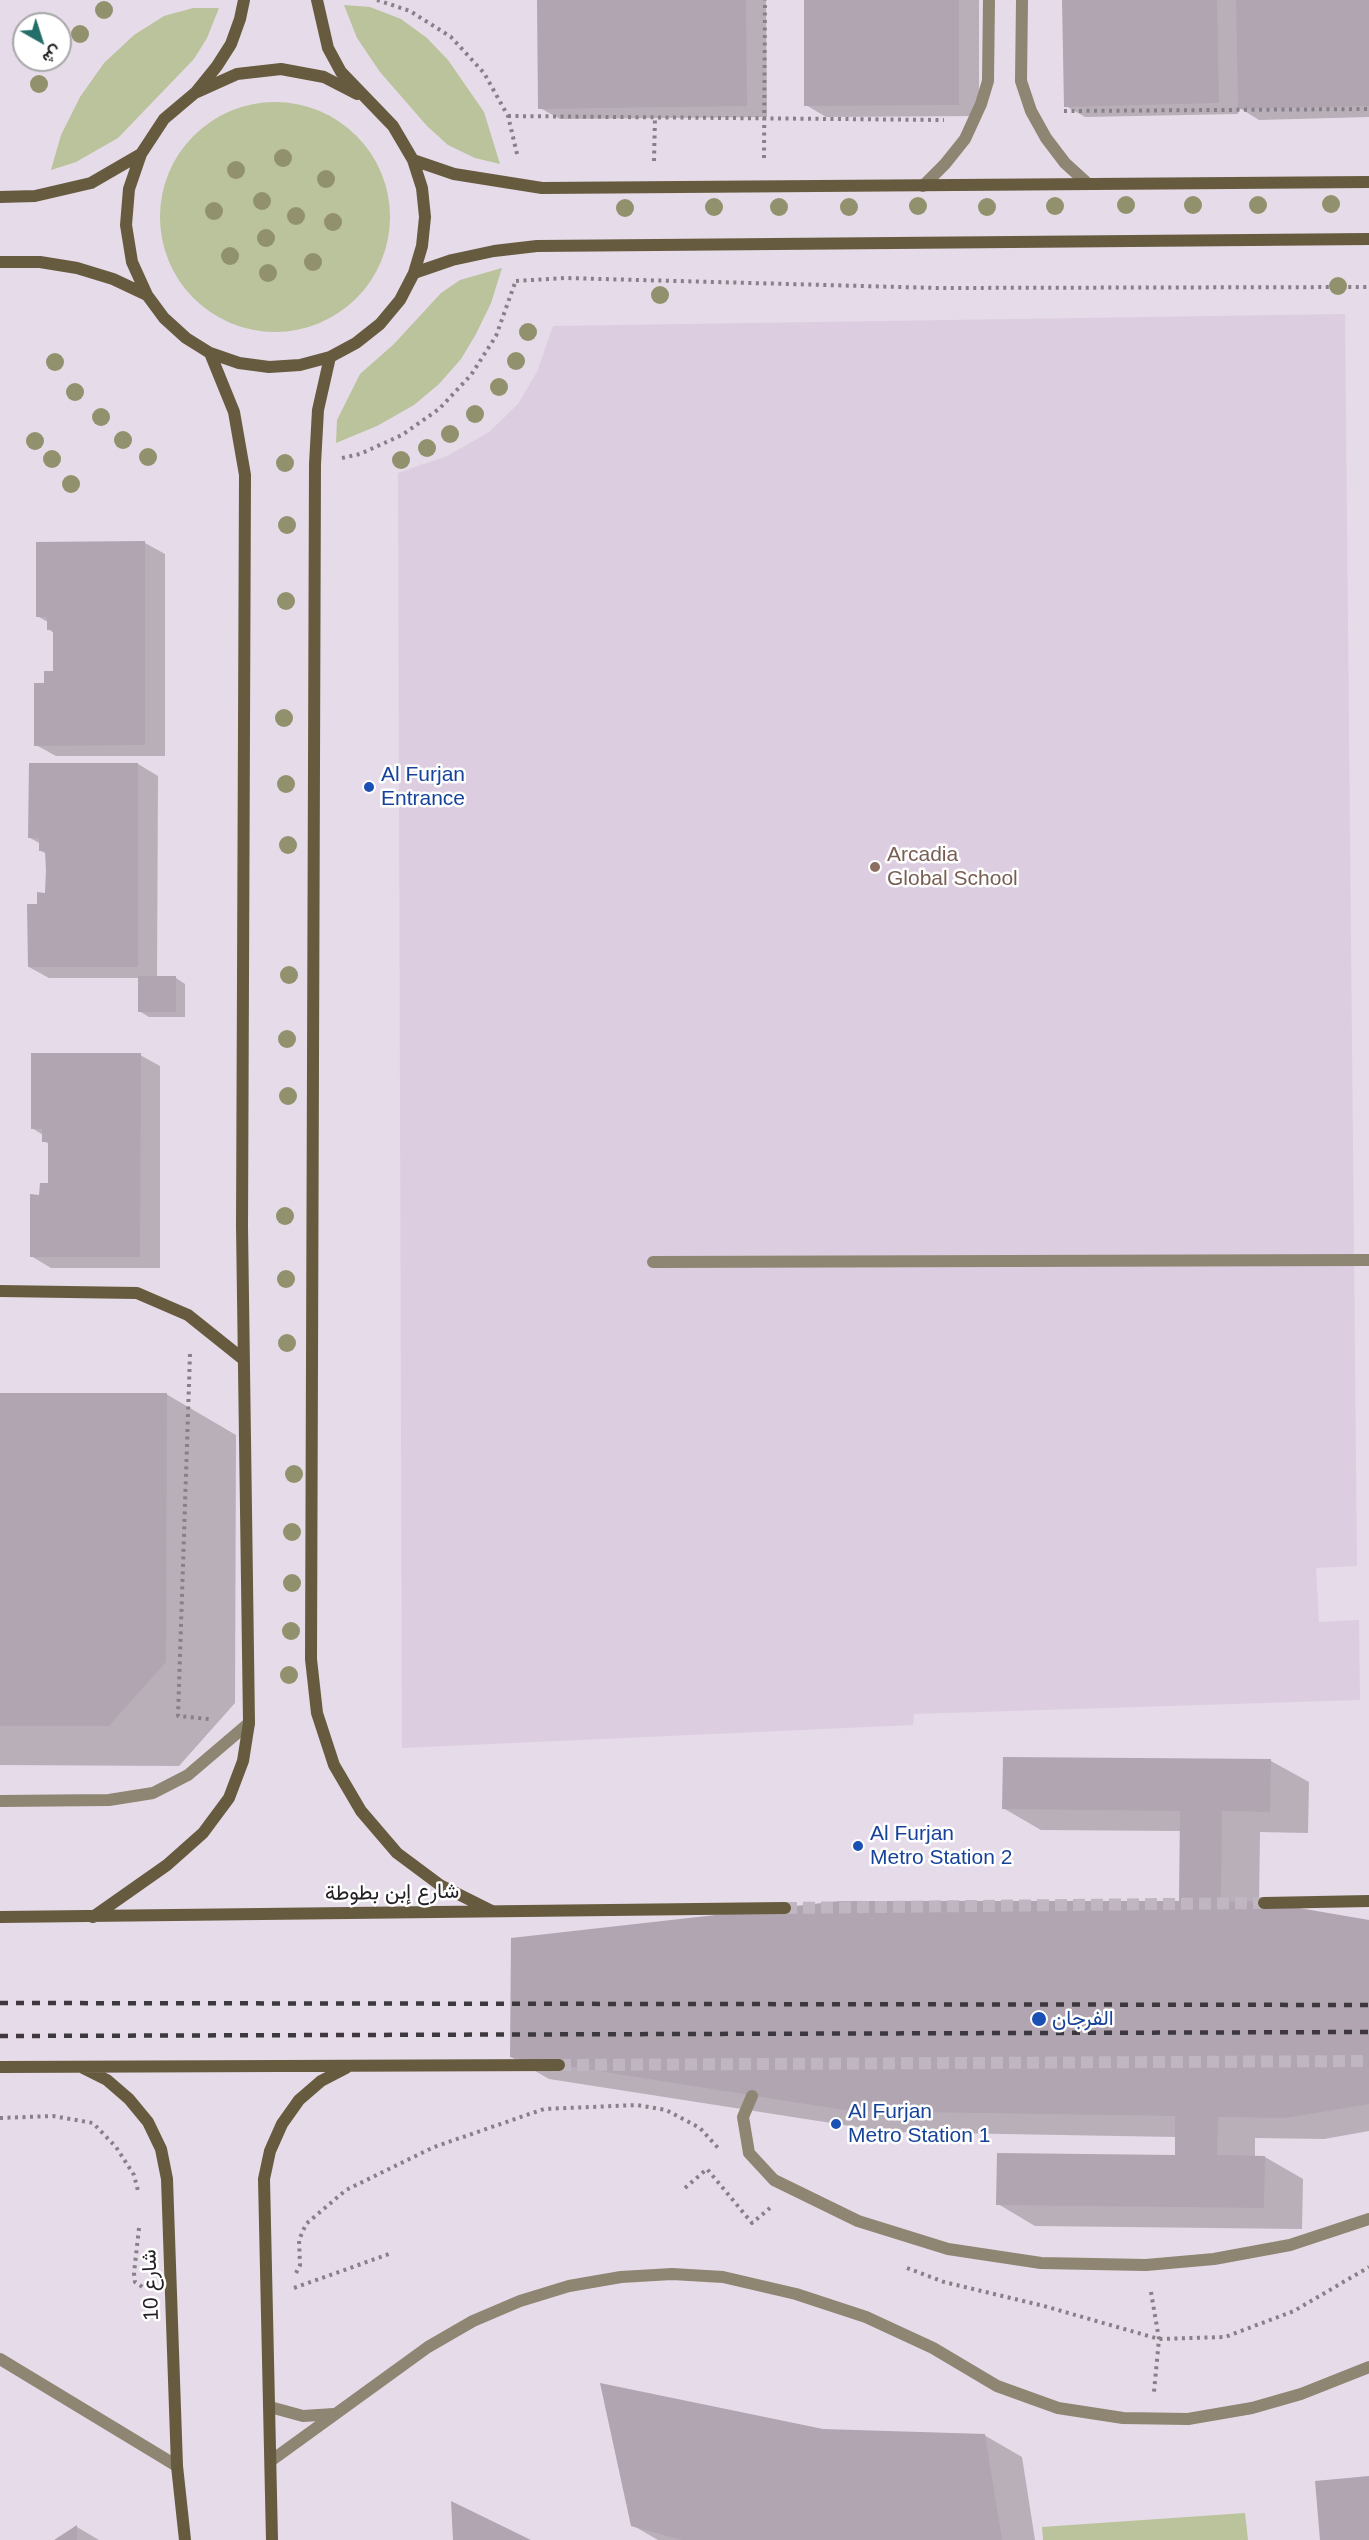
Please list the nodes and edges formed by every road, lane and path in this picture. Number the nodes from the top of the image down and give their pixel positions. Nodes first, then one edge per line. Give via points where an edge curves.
1 (243, 0) edge
2 (317, 0) edge
3 (377, 0) edge
4 (765, 0) edge
5 (989, 0) edge
6 (1022, 0) edge
7 (196, 92) junction
8 (364, 98) junction
9 (1369, 109) edge
10 (1031, 111) junction
11 (508, 116) junction
12 (655, 117) junction
13 (764, 118) junction
14 (975, 120) junction
15 (141, 154) junction
16 (413, 160) junction
17 (1369, 182) edge
18 (1088, 184) junction
19 (520, 185) junction
20 (763, 186) junction
21 (923, 186) junction
22 (654, 188) junction
23 (0, 196) edge
24 (1369, 239) edge
25 (519, 247) junction
26 (0, 262) edge
27 (414, 273) junction
28 (516, 281) junction
29 (1369, 287) edge
30 (147, 295) junction
31 (210, 353) junction
32 (330, 357) junction
33 (315, 464) junction
34 (1369, 1260) edge
35 (653, 1262) dead end
36 (0, 1292) edge
37 (243, 1359) junction
38 (192, 1372) dead end
39 (249, 1723) junction
40 (0, 1801) edge
41 (1369, 1901) edge
42 (1264, 1902) tunnel mouth
43 (785, 1908) tunnel mouth
44 (492, 1911) junction
45 (0, 1917) edge
46 (93, 1917) junction
47 (80, 2066) junction
48 (559, 2066) tunnel mouth
49 (0, 2067) edge
50 (347, 2067) junction
51 (752, 2096) dead end
52 (0, 2118) edge
53 (724, 2154) dead end
54 (685, 2188) dead end
55 (791, 2190) junction
56 (139, 2196) dead end
57 (140, 2218) dead end
58 (1369, 2220) edge
59 (389, 2254) dead end
60 (1146, 2265) junction
61 (900, 2266) dead end
62 (1369, 2267) edge
63 (171, 2294) junction
64 (267, 2295) junction
65 (1159, 2339) junction
66 (0, 2359) edge
67 (1369, 2367) edge
68 (270, 2407) junction
69 (338, 2414) junction
70 (1152, 2419) junction
71 (272, 2460) junction
72 (177, 2466) junction
73 (185, 2540) edge
74 (272, 2540) edge

1 - 7 street via 231,44
2 - 8 street via 328,48 341,72
3 - 11 path via 410,11 451,37 484,73
4 - 13 path
5 - 14 street via 988,81
6 - 10 street via 1021,81
7 - 8 street via 237,74 281,69 324,77
7 - 15 street via 164,119
8 - 16 street via 393,126
9 - 10 path
10 - 18 street via 1052,147
11 - 12 path
11 - 19 path via 517,150
12 - 13 path
12 - 22 path
13 - 14 path
13 - 20 path
14 - 21 street via 945,164
15 - 23 street via 91,183 35,196
15 - 30 street via 129,189 126,225 132,262
16 - 19 street via 454,174
16 - 27 street via 422,188 425,217
17 - 18 street
18 - 21 street
19 - 22 street
20 - 21 street
20 - 22 street
24 - 25 street
25 - 27 street via 452,260
25 - 28 path
26 - 30 street via 40,262 77,268
27 - 32 street via 400,300 380,324
28 - 29 path via 565,278 937,288
28 - 33 path via 496,336 471,375 439,409 402,435 360,454
30 - 31 street via 164,318
31 - 32 street via 239,363 269,367 300,365
31 - 37 street via 234,412 245,475
32 - 33 street via 318,410
33 - 44 street via 311,1659 317,1713 334,1765 361,1812 397,1853 440,1885
34 - 35 street
36 - 37 street via 137,1293 188,1315
37 - 39 street
38 - 39 path via 178,1716
39 - 40 street via 188,1775 153,1793 109,1800
39 - 46 street via 243,1761 229,1798 203,1833 167,1865
41 - 42 street
43 - 44 street, شارع إبن بطوطة
44 - 46 street, شارع إبن بطوطة
45 - 46 street, شارع إبن بطوطة
47 - 49 street
47 - 50 street
47 - 63 street, شارع 10 via 107,2080 129,2099 148,2122 161,2149 167,2179
48 - 50 street
50 - 64 street via 321,2081 299,2100 270,2151 264,2179
51 - 55 street via 743,2117 749,2153 774,2180
52 - 56 path via 53,2116 93,2123 116,2147 134,2175
53 - 64 path via 700,2128 666,2110 637,2104 544,2109 504,2121 434,2147 346,2190 306,2224 299,2240 300,2265 292,2279
54 - 55 path via 707,2169 752,2223
55 - 60 street via 858,2221 948,2249 1041,2263
57 - 63 path via 135,2282 152,2294
58 - 60 street via 1290,2245 1214,2259
59 - 64 path
60 - 65 path
61 - 65 path via 944,2282
62 - 65 path via 1294,2311 1226,2337
63 - 72 street, شارع 10
64 - 68 street
65 - 70 path
66 - 72 street
67 - 70 street via 1252,2408 1188,2419
68 - 69 street via 303,2416
68 - 71 street
69 - 70 street via 428,2347 473,2321 520,2301 569,2286 672,2274 723,2277 796,2294 866,2317 933,2348 1007,2390 1058,2408
69 - 71 street
71 - 74 street
72 - 73 street, شارع 10

